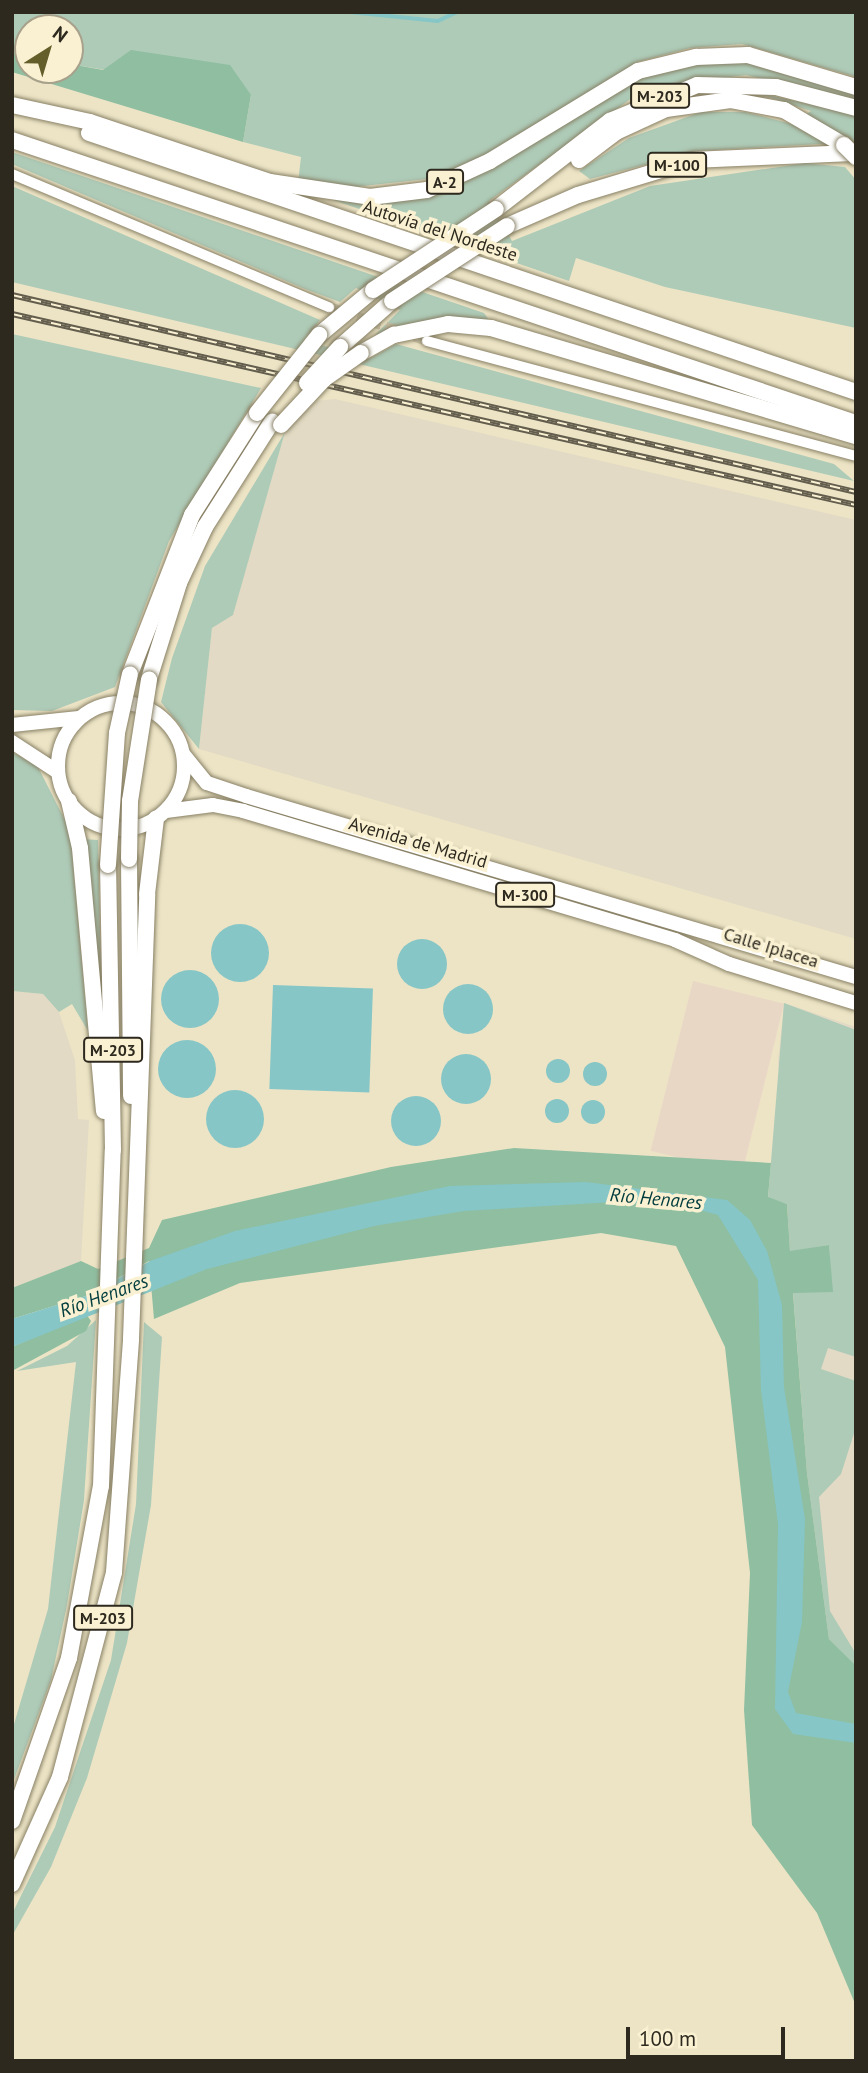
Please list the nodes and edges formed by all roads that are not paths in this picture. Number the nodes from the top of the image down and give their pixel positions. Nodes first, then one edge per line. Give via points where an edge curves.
1 (856, 87) edge
2 (12, 106) edge
3 (856, 108) edge
4 (12, 140) edge
5 (856, 155) edge
6 (12, 174) edge
7 (496, 209) junction
8 (329, 307) tunnel mouth
9 (427, 341) tunnel mouth
10 (856, 392) edge
11 (276, 423) junction
12 (856, 423) edge
13 (856, 436) edge
14 (856, 457) edge
15 (79, 719) junction
16 (12, 725) edge
17 (12, 742) edge
18 (184, 755) junction
19 (58, 772) junction
20 (69, 801) junction
21 (161, 815) junction
22 (675, 940) junction
23 (856, 977) edge
24 (856, 993) edge
25 (856, 1003) edge
26 (110, 1208) junction
27 (132, 1221) junction
28 (12, 1821) edge
29 (12, 1884) edge

1 - 2 highway, A-2 via 748,55 696,57 638,71 491,161 427,190 370,197 270,182 90,122
2 - 10 highway, Autovía del Nordeste / A-2
3 - 7 highway, M-203 via 776,87 696,85 610,121
4 - 12 highway
5 - 7 highway, bridge via 784,110 730,100 666,109 616,132 542,187
5 - 11 highway, M-100, bridge via 694,160 578,195 508,226 392,301 340,347
6 - 8 street
7 - 26 highway, M-203, bridge via 373,290 319,335 257,413 192,515 130,674 115,746 108,865
9 - 14 street
11 - 13 highway, bridge via 361,353 394,335 448,324 491,328
11 - 27 highway, M-203, bridge via 205,527 149,679 132,789 129,859
15 - 16 main road, M-300
15 - 18 main road, M-300 via 96,708 137,705 164,720
15 - 19 main road via 64,737
17 - 19 main road
18 - 21 main road via 180,790
18 - 23 main road, Avenida de Madrid / M-300 via 207,783 246,796
19 - 20 main road
20 - 21 main road, M-300 via 102,826 127,829
20 - 26 highway via 82,861
21 - 22 main road, Avenida de Madrid / M-300 via 214,805 243,811
21 - 27 highway, M-203 via 147,894
22 - 24 main road, Calle Iplacea
22 - 25 main road, Avenida de Madrid / M-300 via 729,964
26 - 28 highway, M-203 via 101,1486 90,1563 69,1658
27 - 29 highway, M-203 via 131,1339 114,1572 60,1777

